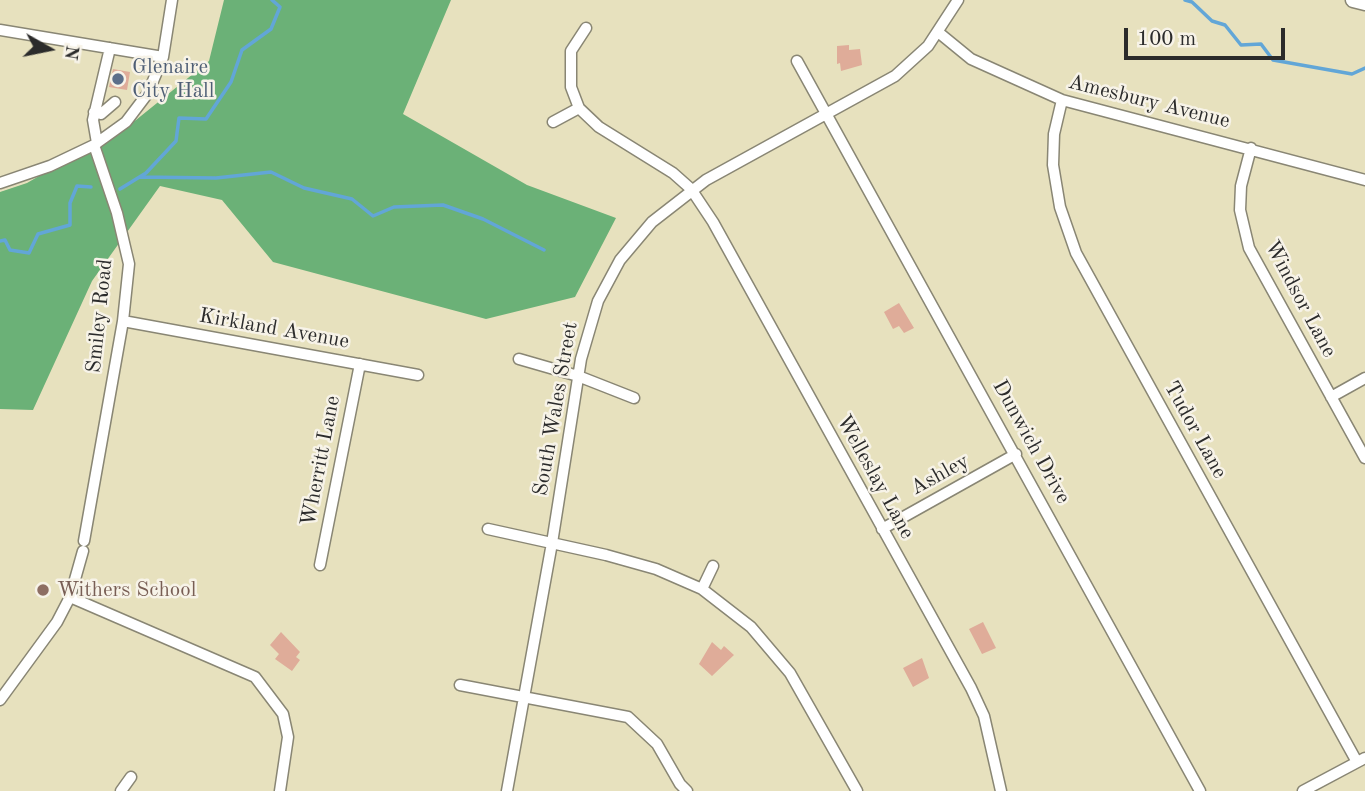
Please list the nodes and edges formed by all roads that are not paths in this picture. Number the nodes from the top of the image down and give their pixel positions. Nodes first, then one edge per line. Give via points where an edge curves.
1 (172, 0) edge
2 (958, 0) edge
3 (1353, 0) edge
4 (1365, 3) edge
5 (586, 28) dead end
6 (0, 30) edge
7 (938, 32) junction
8 (110, 48) junction
9 (163, 57) junction
10 (797, 61) dead end
11 (1062, 100) junction
12 (115, 102) dead end
13 (579, 108) junction
14 (94, 112) junction
15 (826, 113) junction
16 (552, 122) dead end
17 (95, 144) junction
18 (1251, 148) junction
19 (1365, 180) edge
20 (0, 183) edge
21 (692, 192) junction
22 (123, 321) junction
23 (519, 359) dead end
24 (360, 364) junction
25 (418, 374) dead end
26 (578, 376) junction
27 (1365, 379) edge
28 (1331, 397) junction
29 (634, 398) dead end
30 (1016, 454) junction
31 (1365, 458) edge
32 (488, 529) dead end
33 (882, 530) junction
34 (552, 543) junction
35 (320, 565) dead end
36 (713, 566) dead end
37 (702, 589) junction
38 (70, 597) junction
39 (460, 685) dead end
40 (524, 696) junction
41 (0, 699) edge
42 (1361, 760) edge
43 (131, 776) dead end
44 (855, 788) edge
45 (121, 791) edge
46 (281, 791) edge
47 (507, 791) edge
48 (687, 791) edge
49 (842, 791) edge
50 (1001, 791) edge
51 (1200, 791) edge
52 (1303, 791) edge

1 - 9 street
2 - 7 street, South Wales Street
3 - 4 main road
5 - 13 street via 576,39 570,62 570,87
6 - 8 street
7 - 11 street, Amesbury Avenue via 971,59
7 - 15 street, South Wales Street via 895,76
8 - 9 street
8 - 14 street, Smiley Road
9 - 17 street via 148,93 126,122
10 - 15 street, Dunwich Drive
11 - 18 street, Amesbury Avenue
11 - 42 street, Tudor Lane via 1053,165 1060,207 1076,253
12 - 14 street via 101,114
13 - 16 street
13 - 21 street, Welleslay Lane via 615,138 665,166
14 - 17 street, Smiley Road
15 - 21 street, South Wales Street
15 - 30 street, Dunwich Drive
17 - 20 street
17 - 22 street, Smiley Road via 129,264
18 - 19 street, Amesbury Avenue
18 - 28 street, Windsor Lane via 1240,210 1249,248
21 - 26 street, South Wales Street via 652,222 620,260 598,302
21 - 33 street, Welleslay Lane
22 - 24 street, Kirkland Avenue
22 - 38 street, Smiley Road via 84,546
23 - 26 street
24 - 25 street, Kirkland Avenue
24 - 35 street, Wherritt Lane
26 - 29 street
26 - 34 street, South Wales Street
27 - 28 street
28 - 31 street, Windsor Lane
30 - 33 street, Ashley
30 - 51 street, Dunwich Drive
32 - 34 street
33 - 50 street, Welleslay Lane via 984,716
34 - 37 street via 656,569
34 - 40 street, South Wales Street
36 - 37 street
37 - 44 street via 751,627 790,673
38 - 41 street, Smiley Road
38 - 46 street via 255,677 283,715 288,737
39 - 40 street
40 - 47 street, South Wales Street
40 - 48 street via 628,717 657,744
42 - 52 street
43 - 45 street
44 - 49 street

